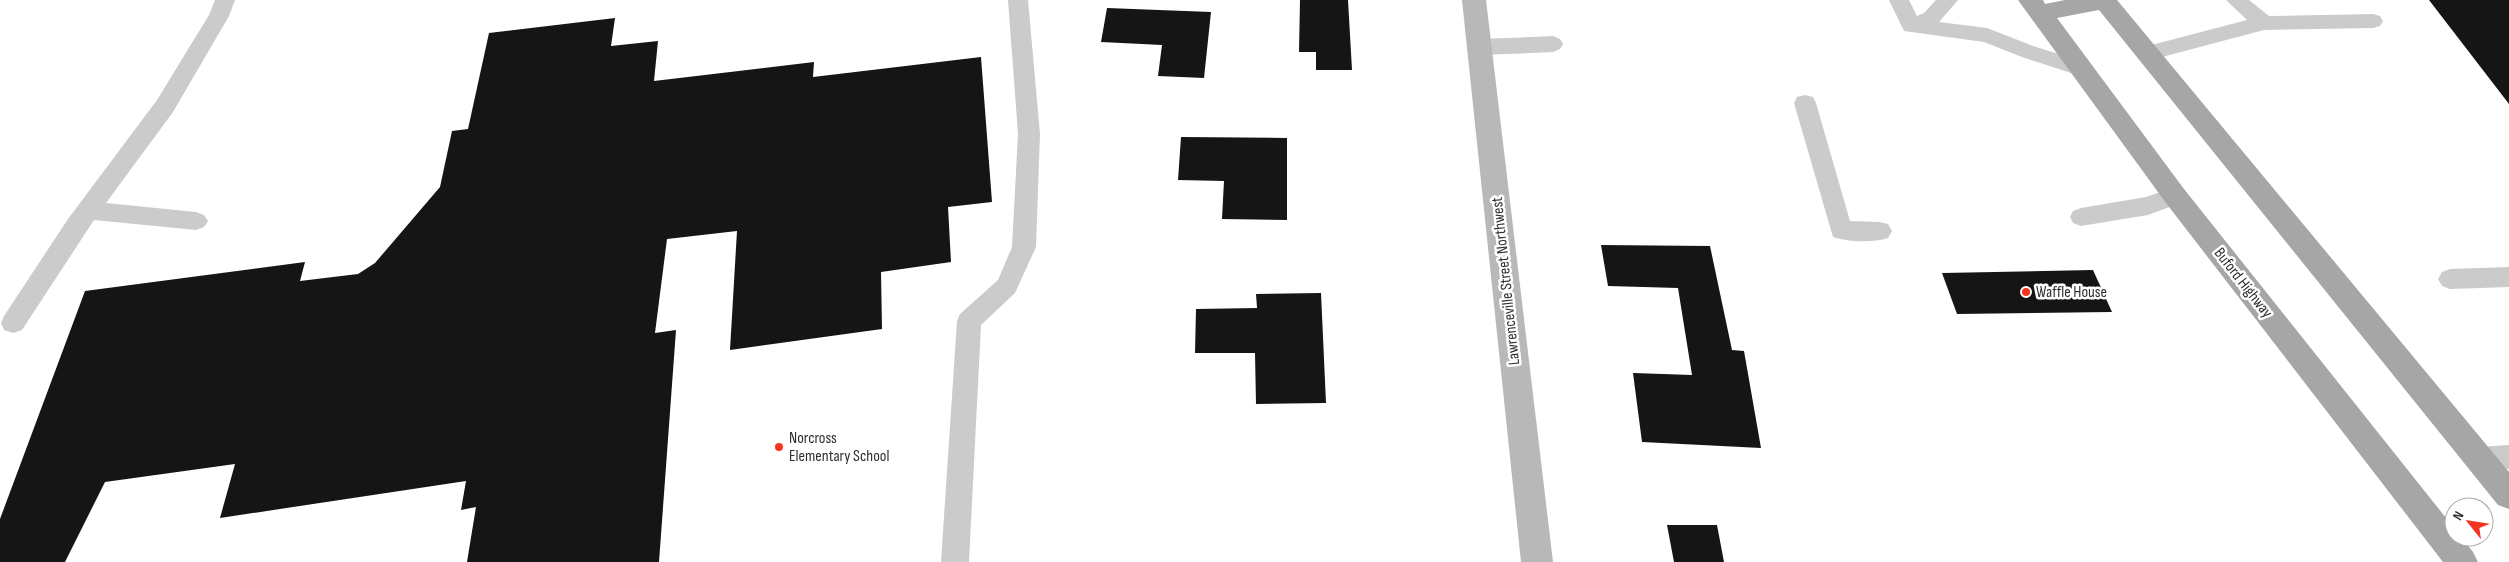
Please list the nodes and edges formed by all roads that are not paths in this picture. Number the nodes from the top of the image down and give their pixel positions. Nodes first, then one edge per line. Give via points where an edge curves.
1 (225, 0) edge
2 (1018, 0) edge
3 (1474, 0) edge
4 (1899, 0) edge
5 (1948, 0) edge
6 (2236, 0) edge
7 (2105, 1) edge
8 (2035, 6) edge
9 (2373, 21) dead end
10 (2264, 23) junction
11 (1911, 26) junction
12 (1553, 44) dead end
13 (1481, 48) junction
14 (2147, 53) junction
15 (2080, 68) junction
16 (1805, 103) dead end
17 (2175, 196) junction
18 (88, 210) junction
19 (2081, 217) dead end
20 (196, 221) dead end
21 (1880, 231) dead end
22 (2509, 277) edge
23 (2450, 279) dead end
24 (12, 323) dead end
25 (2509, 457) edge
26 (2479, 459) junction
27 (2509, 496) edge
28 (955, 562) edge
29 (1536, 562) edge
30 (2462, 562) edge

1 - 18 lane via 219,16 165,106
2 - 28 lane via 1029,134 1024,248 1007,286 969,321
3 - 13 street, Lawrenceville Street Northwest
4 - 11 lane
5 - 11 lane via 1931,18
6 - 10 lane
7 - 8 main road
7 - 14 main road
8 - 15 main road, Buford Highway
9 - 10 lane
10 - 14 lane
11 - 15 lane via 1986,35
12 - 13 lane
13 - 29 street, Lawrenceville Street Northwest
14 - 26 main road
15 - 17 main road, Buford Highway
16 - 21 lane via 1841,230
17 - 19 lane via 2148,206
17 - 30 main road, Buford Highway
18 - 20 lane
18 - 24 lane
22 - 23 lane
25 - 26 lane
26 - 27 main road

